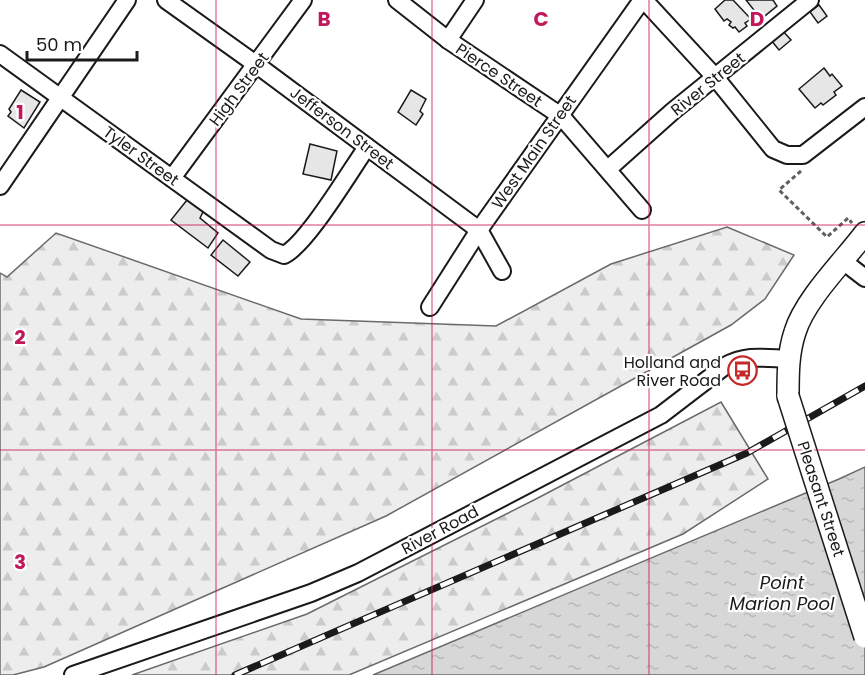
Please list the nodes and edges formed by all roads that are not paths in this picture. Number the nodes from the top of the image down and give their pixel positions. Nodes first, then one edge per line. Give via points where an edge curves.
1 (127, 0) edge
2 (166, 0) edge
3 (303, 0) edge
4 (397, 0) edge
5 (475, 0) edge
6 (643, 0) edge
7 (810, 0) edge
8 (448, 40) junction
9 (0, 54) edge
10 (257, 65) junction
11 (715, 77) junction
12 (61, 98) junction
13 (865, 107) edge
14 (561, 116) junction
15 (368, 147) junction
16 (608, 169) junction
17 (172, 178) junction
18 (0, 186) edge
19 (642, 210) dead end
20 (479, 230) junction
21 (864, 234) edge
22 (843, 261) junction
23 (502, 271) dead end
24 (865, 278) edge
25 (430, 307) dead end
26 (788, 359) junction
27 (865, 637) edge
28 (73, 675) edge

1 - 12 street
2 - 10 street, Jefferson Street
3 - 10 street, High Street
4 - 8 street, Pierce Street
5 - 8 street
6 - 11 street
6 - 14 street, West Main Street
7 - 11 street, River Street
8 - 14 street, Pierce Street
9 - 12 street, Tyler Street
10 - 15 street, Jefferson Street
10 - 17 street, High Street
11 - 13 street via 773,149 787,155 803,155
11 - 16 street, River Street
12 - 17 street, Tyler Street
12 - 18 street
14 - 16 street, Pierce Street
14 - 20 street, West Main Street
15 - 17 street, Tyler Street via 307,234 284,255
15 - 20 street, Jefferson Street
16 - 19 street, Pierce Street
20 - 23 street, Jefferson Street
20 - 25 street, West Main Street
21 - 22 main road, Pleasant Street
22 - 24 street
22 - 26 main road, Pleasant Street via 807,307 795,330
26 - 27 main road, Pleasant Street, bridge via 788,396
26 - 28 street, River Road via 735,360 662,415 335,583

